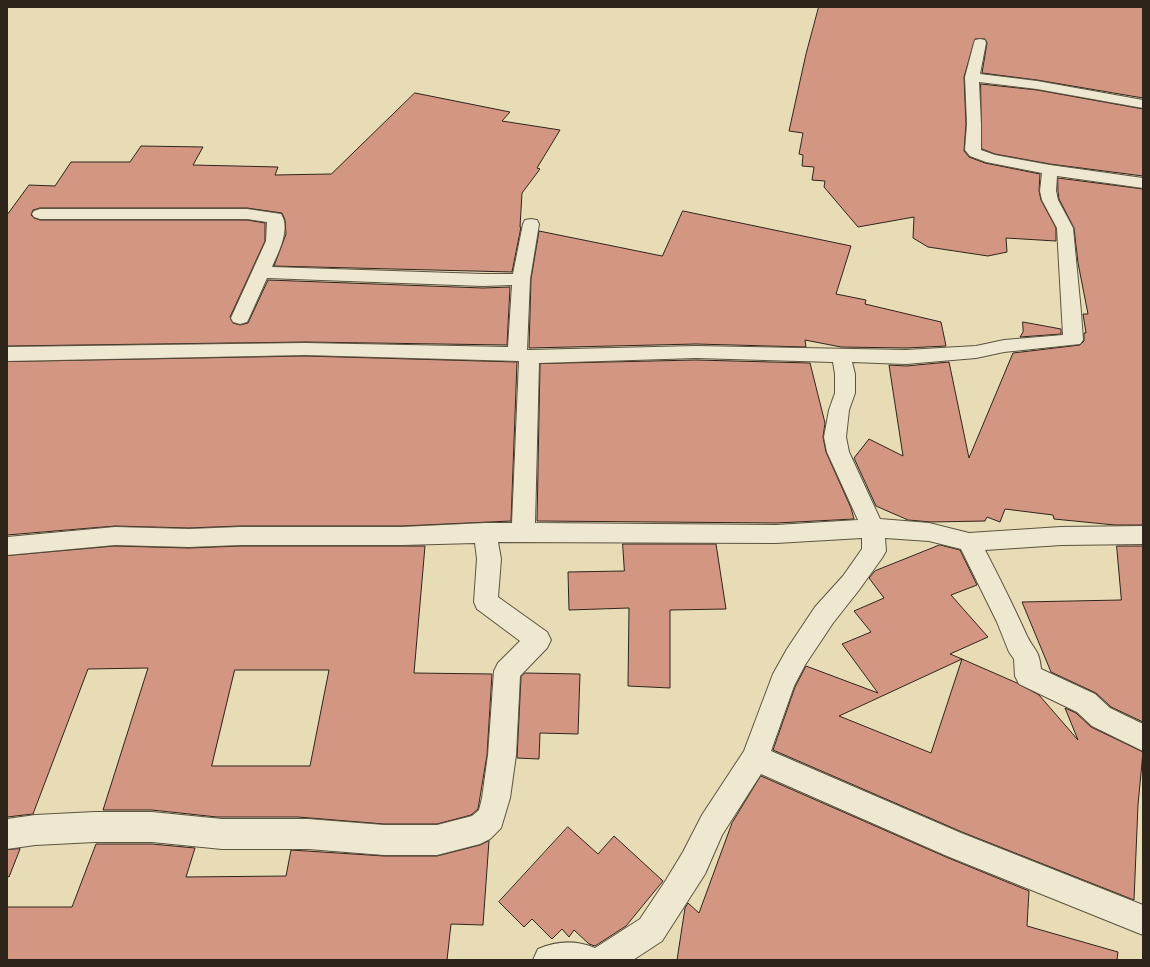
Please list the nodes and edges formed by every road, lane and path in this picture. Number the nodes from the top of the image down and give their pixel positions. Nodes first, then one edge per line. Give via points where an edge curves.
1 (980, 43) dead end
2 (972, 77) junction
3 (1143, 104) edge
4 (1050, 170) junction
5 (1143, 183) edge
6 (40, 214) dead end
7 (531, 224) dead end
8 (261, 272) junction
9 (521, 279) junction
10 (240, 318) dead end
11 (7, 354) edge
12 (523, 355) junction
13 (841, 356) junction
14 (873, 528) junction
15 (485, 532) junction
16 (523, 532) junction
17 (1143, 535) edge
18 (969, 542) junction
19 (7, 546) edge
20 (1143, 738) edge
21 (755, 758) junction
22 (7, 834) edge
23 (1143, 920) edge
24 (549, 960) edge
25 (586, 960) edge
26 (604, 960) edge

1 - 2 street
2 - 3 street via 1037,85
2 - 4 street via 974,154
4 - 5 street
4 - 13 street via 1050,200 1064,228 1073,340 1004,346 960,354 906,357
6 - 8 street via 247,214 274,218 274,241
7 - 9 street
8 - 9 street via 483,280
8 - 10 street
9 - 12 street
11 - 12 street via 305,348
12 - 13 street via 696,352
12 - 16 street
13 - 14 street via 845,374 844,393 835,437 838,452
14 - 16 street via 776,534
14 - 18 street via 929,532
14 - 21 street via 874,551 824,615 796,657 782,682
15 - 16 street
15 - 19 street via 402,536 115,536
15 - 22 street via 489,559 486,602 538,640 507,671 502,755 496,798 490,818 480,829 437,840 384,840 308,834 222,834 152,827 95,827
17 - 18 street via 1061,536
18 - 20 street via 1018,644 1027,656 1028,676 1086,703 1101,717
21 - 23 street via 957,846
21 - 26 street via 712,825 678,891 650,930
24 - 25 street

